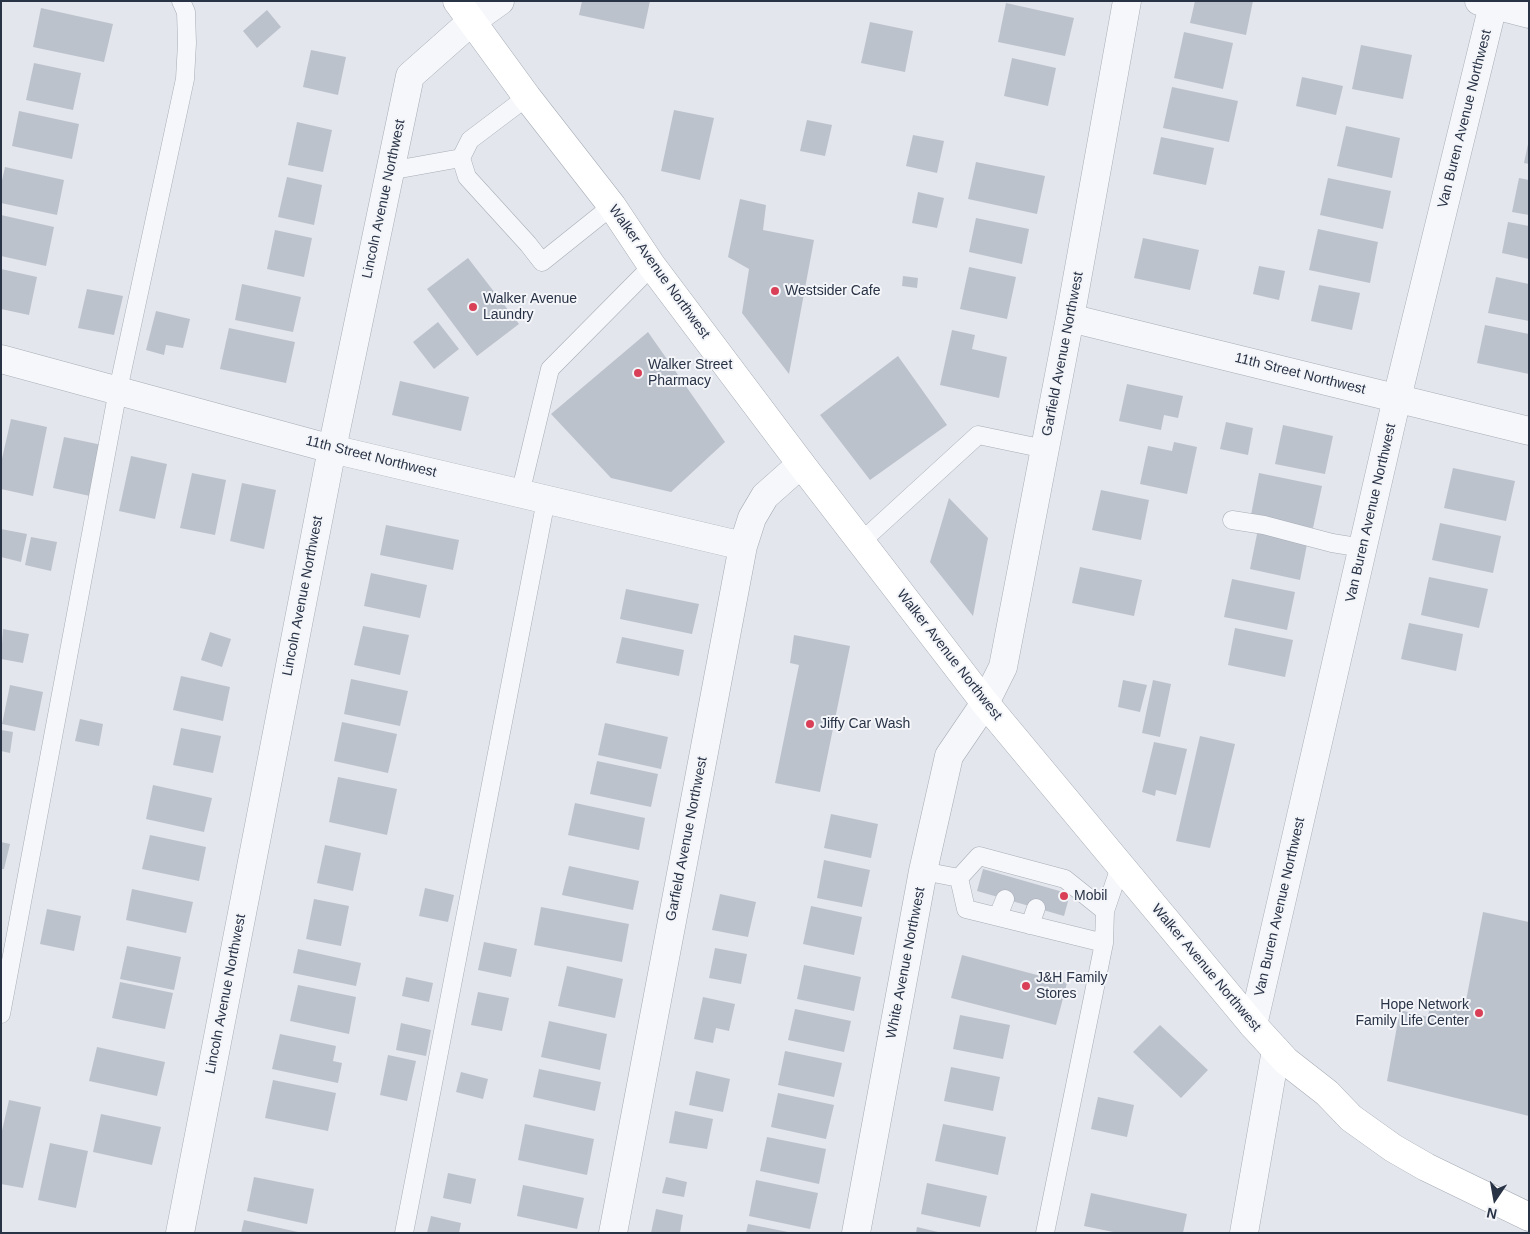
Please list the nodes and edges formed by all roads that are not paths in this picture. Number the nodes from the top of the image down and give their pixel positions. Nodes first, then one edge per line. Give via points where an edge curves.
1 (181, 1) edge
2 (500, 1) edge
3 (1127, 1) edge
4 (1489, 2) edge
5 (464, 11) edge
6 (1529, 14) edge
7 (528, 97) junction
8 (461, 158) junction
9 (389, 171) junction
10 (612, 206) junction
11 (652, 266) junction
12 (1070, 318) junction
13 (1, 359) edge
14 (118, 390) junction
15 (1397, 398) junction
16 (1529, 431) edge
17 (332, 449) junction
18 (1045, 449) junction
19 (801, 464) junction
20 (520, 494) junction
21 (546, 500) junction
22 (1232, 520) dead end
23 (861, 542) junction
24 (742, 546) junction
25 (1363, 548) junction
26 (985, 703) junction
27 (1120, 867) junction
28 (924, 871) junction
29 (959, 878) junction
30 (1005, 899) dead end
31 (1036, 908) dead end
32 (1105, 911) junction
33 (998, 916) junction
34 (1030, 925) junction
35 (1104, 943) junction
36 (1, 1014) edge
37 (1253, 1025) junction
38 (1276, 1050) junction
39 (1529, 1217) edge
40 (180, 1233) edge
41 (404, 1233) edge
42 (613, 1233) edge
43 (856, 1233) edge
44 (1045, 1233) edge
45 (1244, 1233) edge

1 - 14 lane via 186,12 184,79
2 - 5 street, Lincoln Avenue Northwest
3 - 12 street, Garfield Avenue Northwest
4 - 6 street
4 - 15 street, Van Buren Avenue Northwest
5 - 7 main road, Walker Avenue Northwest
5 - 9 street, Lincoln Avenue Northwest via 410,76
7 - 8 lane via 470,140
7 - 10 main road, Walker Avenue Northwest
8 - 9 lane
8 - 10 lane via 467,178 542,262
9 - 17 street, Lincoln Avenue Northwest
10 - 11 main road, Walker Avenue Northwest
11 - 19 main road, Walker Avenue Northwest
11 - 20 lane via 550,369
12 - 15 street, 11th Street Northwest
12 - 18 street, Garfield Avenue Northwest
13 - 14 street, 11th Street Northwest
14 - 17 street, 11th Street Northwest
14 - 36 lane
15 - 16 street, 11th Street Northwest
15 - 25 street, Van Buren Avenue Northwest
17 - 20 street, 11th Street Northwest
17 - 40 street, Lincoln Avenue Northwest
18 - 23 lane via 978,434
18 - 26 street, Garfield Avenue Northwest via 1003,667
19 - 23 main road, Walker Avenue Northwest
19 - 24 street, Garfield Avenue Northwest via 765,496 752,518
20 - 21 street, 11th Street Northwest
21 - 24 street, 11th Street Northwest
21 - 41 lane
22 - 25 lane
23 - 26 main road, Walker Avenue Northwest
24 - 42 street, Garfield Avenue Northwest
25 - 37 street, Van Buren Avenue Northwest
26 - 27 main road, Walker Avenue Northwest
26 - 28 street, White Avenue Northwest via 949,756
27 - 32 lane
27 - 37 main road, Walker Avenue Northwest
28 - 29 lane
28 - 43 street, White Avenue Northwest
29 - 32 lane via 979,856 1044,880 1065,879
29 - 33 lane via 966,909
30 - 33 lane
31 - 34 lane
32 - 35 lane
33 - 34 lane
34 - 35 lane
35 - 44 lane
37 - 38 main road, Walker Avenue Northwest
38 - 39 main road, Walker Avenue Northwest via 1351,1118 1393,1148
38 - 45 street

